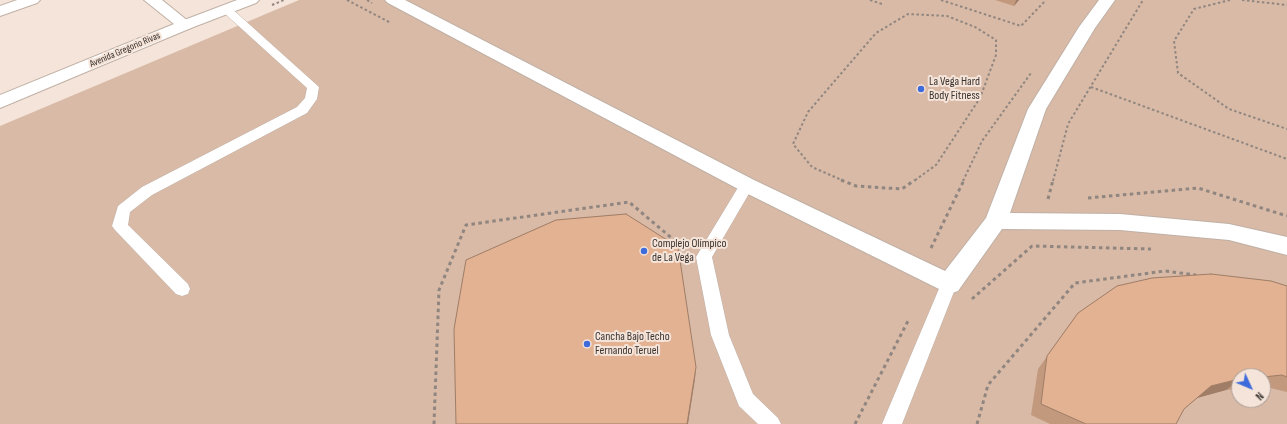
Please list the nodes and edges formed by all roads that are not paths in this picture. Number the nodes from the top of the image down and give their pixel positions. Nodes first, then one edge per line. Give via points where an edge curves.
1 (32, 0) edge
2 (152, 0) edge
3 (251, 0) edge
4 (1107, 0) edge
5 (384, 2) edge
6 (226, 9) junction
7 (0, 11) edge
8 (185, 25) junction
9 (0, 102) edge
10 (747, 185) junction
11 (996, 221) junction
12 (1287, 246) edge
13 (948, 284) junction
14 (182, 289) dead end
15 (771, 424) edge
16 (892, 424) edge

1 - 7 street
2 - 8 street
3 - 6 street, Avenida Gregorio Rivas
4 - 11 street via 1087,27 1037,109
5 - 10 street
6 - 8 street, Avenida Gregorio Rivas
6 - 14 lane via 313,87 311,99 302,110 147,191 123,210 120,226
8 - 9 street, Avenida Gregorio Rivas
10 - 13 street
10 - 15 lane via 704,257 722,342 746,400
11 - 12 street via 1120,222 1229,232
11 - 13 street
13 - 16 lane

